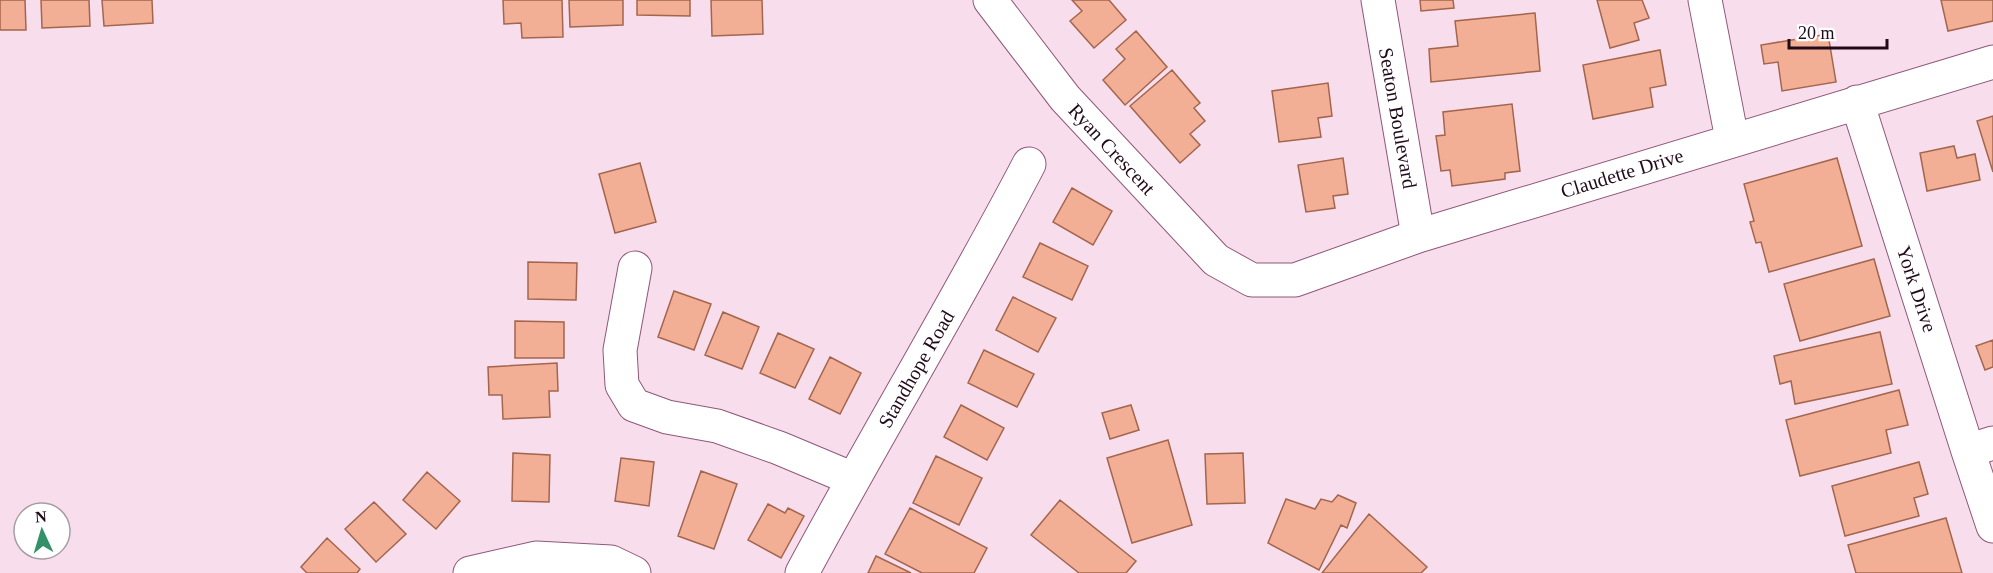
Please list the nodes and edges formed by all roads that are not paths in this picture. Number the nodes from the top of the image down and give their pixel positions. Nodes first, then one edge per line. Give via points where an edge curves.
1 (990, 0) edge
2 (1378, 0) edge
3 (1706, 0) edge
4 (1993, 62) edge
5 (1857, 102) junction
6 (1732, 140) junction
7 (1029, 164) dead end
8 (1418, 236) junction
9 (635, 268) dead end
10 (1252, 280) joint
11 (1981, 447) edge
12 (853, 479) junction
13 (1993, 526) edge
14 (470, 573) edge
15 (634, 573) edge
16 (802, 573) edge

1 - 10 street, Ryan Crescent via 1065,98 1216,260
2 - 8 street, Seaton Boulevard
3 - 6 street
4 - 5 street, Claudette Drive
5 - 6 street, Claudette Drive
5 - 11 street, York Drive
6 - 8 street, Claudette Drive
7 - 12 street, Standhope Road
8 - 10 street, Claudette Drive via 1295,280
9 - 12 street via 620,350 622,385 634,405 667,417 717,426
11 - 13 street, York Drive
12 - 16 street, Standhope Road
14 - 15 street via 536,558 611,562

